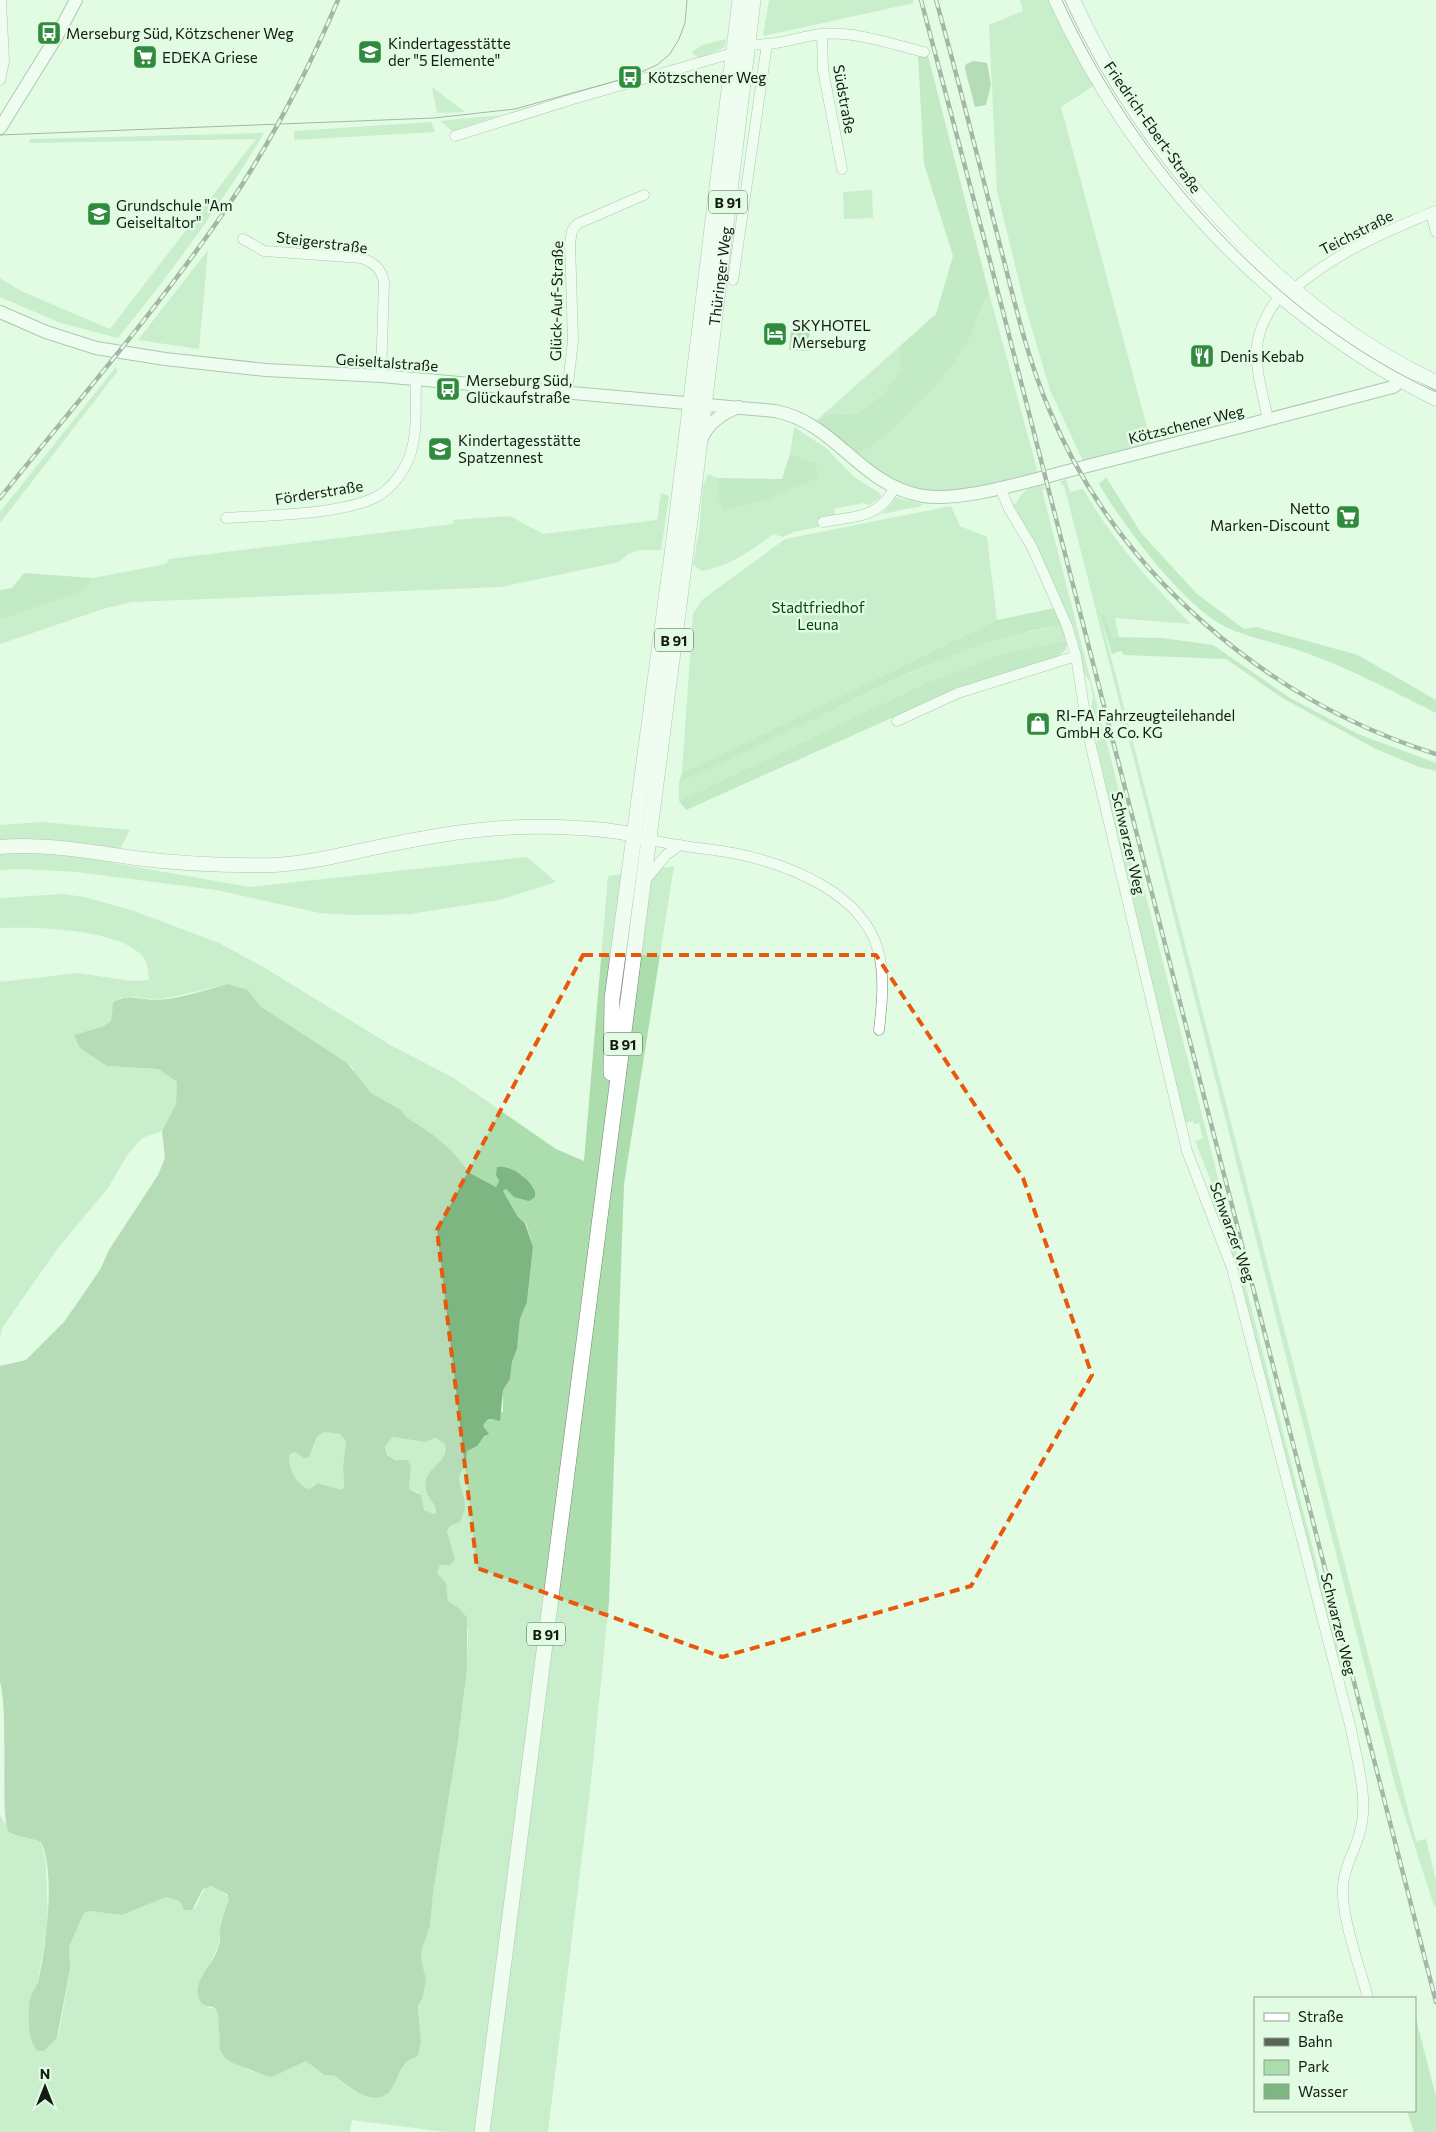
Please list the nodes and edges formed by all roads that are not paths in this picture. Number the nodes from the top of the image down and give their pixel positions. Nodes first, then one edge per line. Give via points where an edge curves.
1 (2, 0) edge
2 (76, 0) edge
3 (740, 0) edge
4 (753, 0) edge
5 (1056, 0) edge
6 (1073, 0) edge
7 (822, 34) junction
8 (2, 37) edge
9 (748, 44) junction
10 (767, 44) junction
11 (924, 52) dead end
12 (732, 56) junction
13 (0, 80) edge
14 (0, 128) edge
15 (455, 136) dead end
16 (842, 170) dead end
17 (644, 195) dead end
18 (1434, 212) edge
19 (1436, 232) edge
20 (243, 239) dead end
21 (731, 239) junction
22 (733, 280) dead end
23 (1294, 288) junction
24 (1279, 297) junction
25 (0, 312) edge
26 (1412, 370) junction
27 (381, 376) junction
28 (416, 380) junction
29 (1401, 381) junction
30 (1436, 382) edge
31 (567, 393) junction
32 (1436, 399) edge
33 (697, 404) junction
34 (741, 407) junction
35 (1268, 420) junction
36 (699, 445) junction
37 (895, 487) junction
38 (1000, 487) junction
39 (962, 496) joint
40 (226, 518) dead end
41 (823, 522) dead end
42 (1076, 656) junction
43 (897, 721) dead end
44 (641, 836) junction
45 (680, 845) junction
46 (0, 847) edge
47 (642, 884) junction
48 (879, 1030) dead end
49 (610, 1143) junction
50 (1368, 1997) edge
51 (482, 2132) edge

1 - 8 street
2 - 14 street via 58,36
3 - 12 main road, Thüringer Weg / B 91
4 - 9 main road, Thüringer Weg / B 91
5 - 24 main road, Friedrich-Ebert-Straße via 1101,85 1159,169 1211,231
6 - 23 main road, Friedrich-Ebert-Straße via 1114,78 1169,160 1248,248
7 - 10 street
7 - 11 street via 846,34
7 - 16 street, Südstraße via 823,70
8 - 13 street via 4,62
9 - 10 street
9 - 21 main road, Thüringer Weg / B 91
10 - 21 street, Thüringer Weg
12 - 15 street via 684,66
12 - 33 main road, Thüringer Weg / B 91
17 - 31 street, Glück-Auf-Straße via 577,224 572,231 574,341
18 - 19 street
18 - 23 street, Teichstraße via 1338,256
20 - 27 street, Steigerstraße via 264,250 362,258 374,263 382,272 384,282
21 - 22 street, Thüringer Weg
21 - 33 main road, Thüringer Weg / B 91
23 - 26 main road, Friedrich-Ebert-Straße via 1343,326
24 - 29 main road, Friedrich-Ebert-Straße
24 - 35 street via 1265,314 1256,345 1256,361
25 - 27 street, Geiseltalstraße via 46,332 96,348 266,370
26 - 29 street, Kötzschener Weg
26 - 30 main road, Friedrich-Ebert-Straße
27 - 28 street, Geiseltalstraße
28 - 31 street, Geiseltalstraße
28 - 40 street, Förderstraße via 411,453 403,470 378,496 359,504 318,510
29 - 32 main road, Friedrich-Ebert-Straße
29 - 35 street, Kötzschener Weg via 1394,387
31 - 33 street, Geiseltalstraße
33 - 34 street, Geiseltalstraße
33 - 36 main road, B 91
33 - 44 main road, B 91 via 672,555
34 - 36 street via 729,410 714,420
34 - 37 street, Geiseltalstraße via 789,414 807,422 833,439 866,471
35 - 38 street, Kötzschener Weg
36 - 44 main road, B 91
37 - 39 street, Geiseltalstraße via 922,496
37 - 41 street via 878,510
38 - 39 street, Kötzschener Weg
38 - 42 street, Schwarzer Weg via 1032,547 1067,626
42 - 43 street via 958,693
42 - 50 street, Schwarzer Weg via 1088,734 1187,1150 1232,1268 1351,1729 1361,1782 1362,1820 1346,1869 1344,1905
44 - 45 street
44 - 46 main road via 612,830 505,826 447,832 332,856 268,865 195,863 62,848
44 - 47 main road, B 91
44 - 49 main road, B 91 via 612,999
45 - 47 street via 659,862
45 - 48 street via 772,862 828,890 855,910 870,930 879,951 882,973
47 - 49 main road, B 91
49 - 51 main road, B 91

